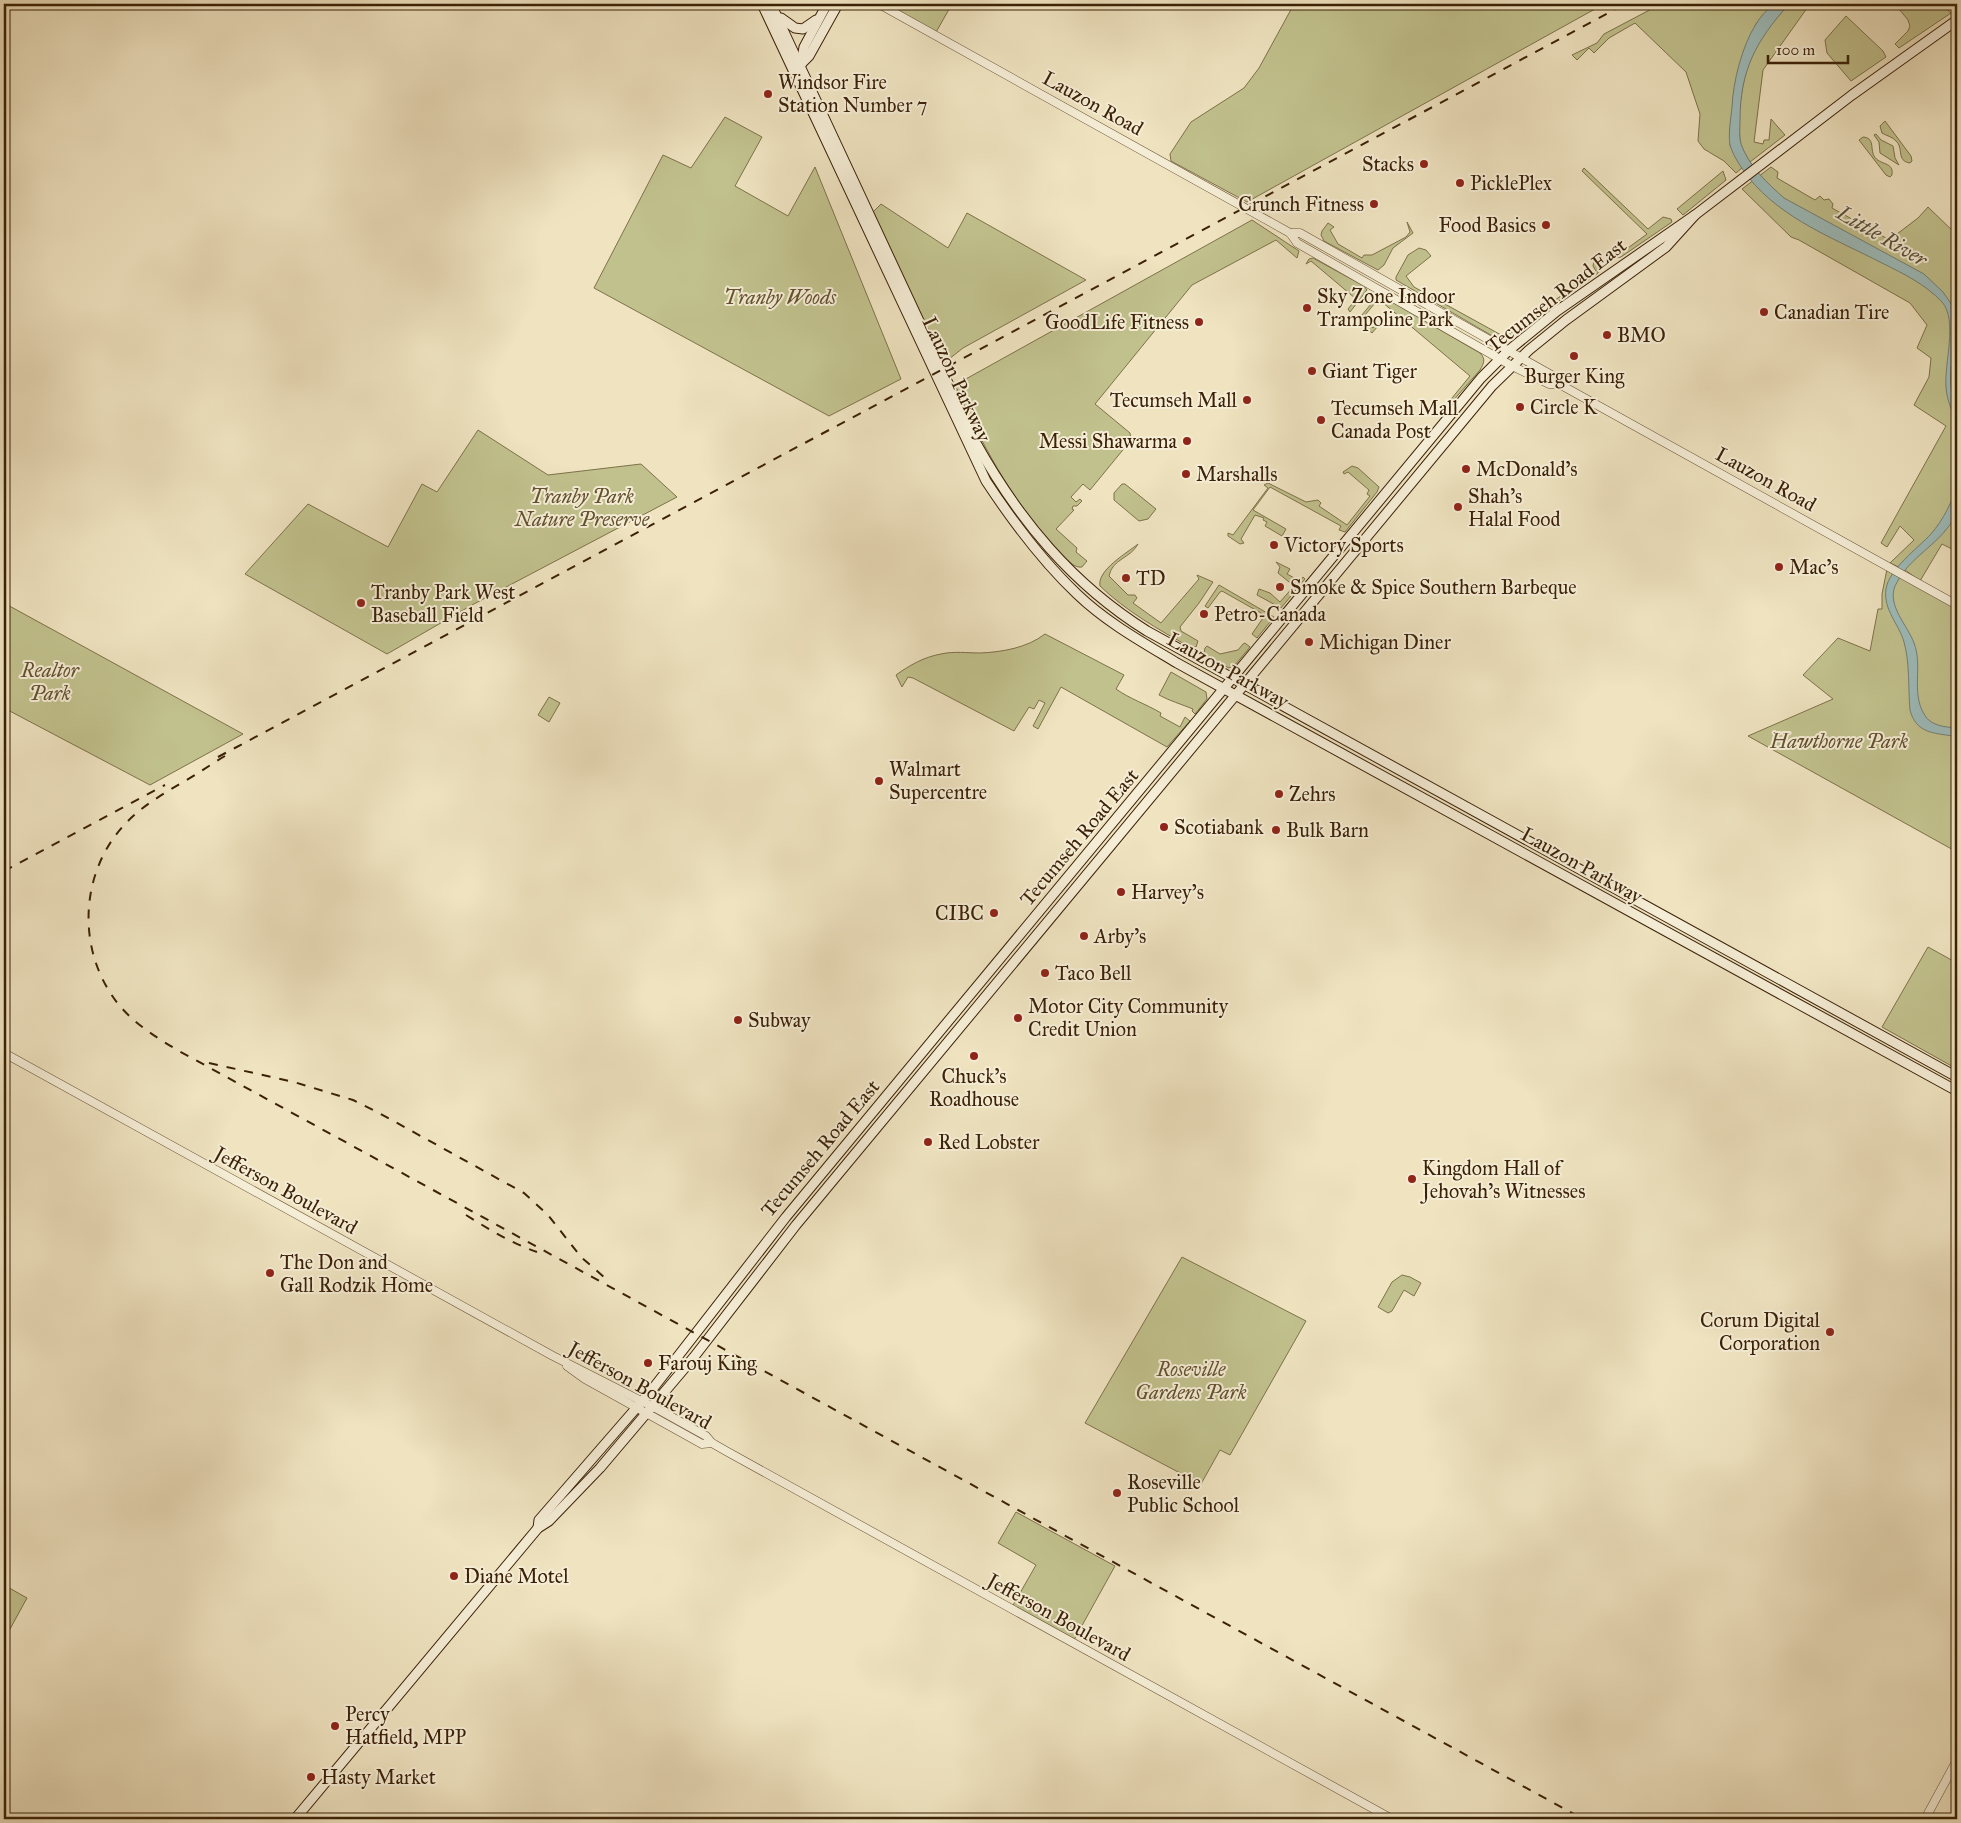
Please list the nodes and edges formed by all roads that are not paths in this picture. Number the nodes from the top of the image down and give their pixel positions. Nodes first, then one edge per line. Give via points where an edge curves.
1 (762, 4) edge
2 (827, 4) edge
3 (838, 4) edge
4 (879, 4) edge
5 (773, 7) edge
6 (820, 16) junction
7 (1957, 20) edge
8 (797, 67) junction
9 (1695, 215) junction
10 (1290, 233) junction
11 (1508, 351) junction
12 (1501, 358) junction
13 (1520, 358) junction
14 (1512, 366) junction
15 (1559, 384) junction
16 (1957, 605) edge
17 (1233, 678) junction
18 (1244, 685) junction
19 (1224, 689) junction
20 (1236, 695) junction
21 (4, 1053) edge
22 (1957, 1077) edge
23 (1957, 1091) edge
24 (553, 1356) junction
25 (642, 1401) junction
26 (652, 1406) junction
27 (636, 1408) junction
28 (646, 1414) junction
29 (712, 1443) junction
30 (538, 1528) junction
31 (1957, 1760) edge
32 (295, 1819) edge
33 (1392, 1819) edge
34 (1924, 1819) edge

1 - 8 main road, Lauzon Parkway
2 - 6 main road
3 - 8 main road via 809,56
4 - 10 street, Lauzon Road
5 - 6 main road via 794,28 803,29
5 - 8 main road, Lauzon Parkway
6 - 8 main road
7 - 9 main road, Tecumseh Road East via 1852,94
8 - 17 main road, Lauzon Parkway via 976,443 1025,521 1073,574 1124,616
8 - 19 main road, Lauzon Parkway via 969,447 986,481 1016,526 1078,595 1117,626
9 - 11 main road, Tecumseh Road East via 1557,312
9 - 13 main road, Tecumseh Road East via 1666,247
10 - 11 street, Lauzon Road via 1300,233
10 - 12 street, Lauzon Road via 1297,243
11 - 12 main road, Tecumseh Road East
11 - 13 street, Lauzon Road
12 - 14 street, Lauzon Road
12 - 17 main road, Tecumseh Road East
13 - 14 main road, Tecumseh Road East
13 - 15 street, Lauzon Road via 1555,377
14 - 15 street, Lauzon Road via 1549,384
14 - 18 main road, Tecumseh Road East
15 - 16 street, Lauzon Road
17 - 18 main road, Lauzon Parkway
17 - 19 main road, Tecumseh Road East
18 - 20 main road, Tecumseh Road East
18 - 22 main road, Lauzon Parkway
19 - 20 main road, Lauzon Parkway
19 - 25 main road, Tecumseh Road East via 786,1217
20 - 23 main road, Lauzon Parkway
20 - 26 main road, Tecumseh Road East via 823,1193
21 - 24 street, Jefferson Boulevard
24 - 25 street, Jefferson Boulevard
24 - 27 street, Jefferson Boulevard via 585,1379
25 - 26 street, Jefferson Boulevard
25 - 27 main road, Tecumseh Road East
26 - 28 main road, Tecumseh Road East
26 - 29 street, Jefferson Boulevard via 706,1436
27 - 28 street, Jefferson Boulevard
27 - 30 main road, Tecumseh Road East via 539,1520
28 - 29 street, Jefferson Boulevard via 702,1444
28 - 30 main road, Tecumseh Road East via 600,1468 549,1521
29 - 33 street, Jefferson Boulevard
30 - 32 main road, Tecumseh Road East
31 - 34 street

